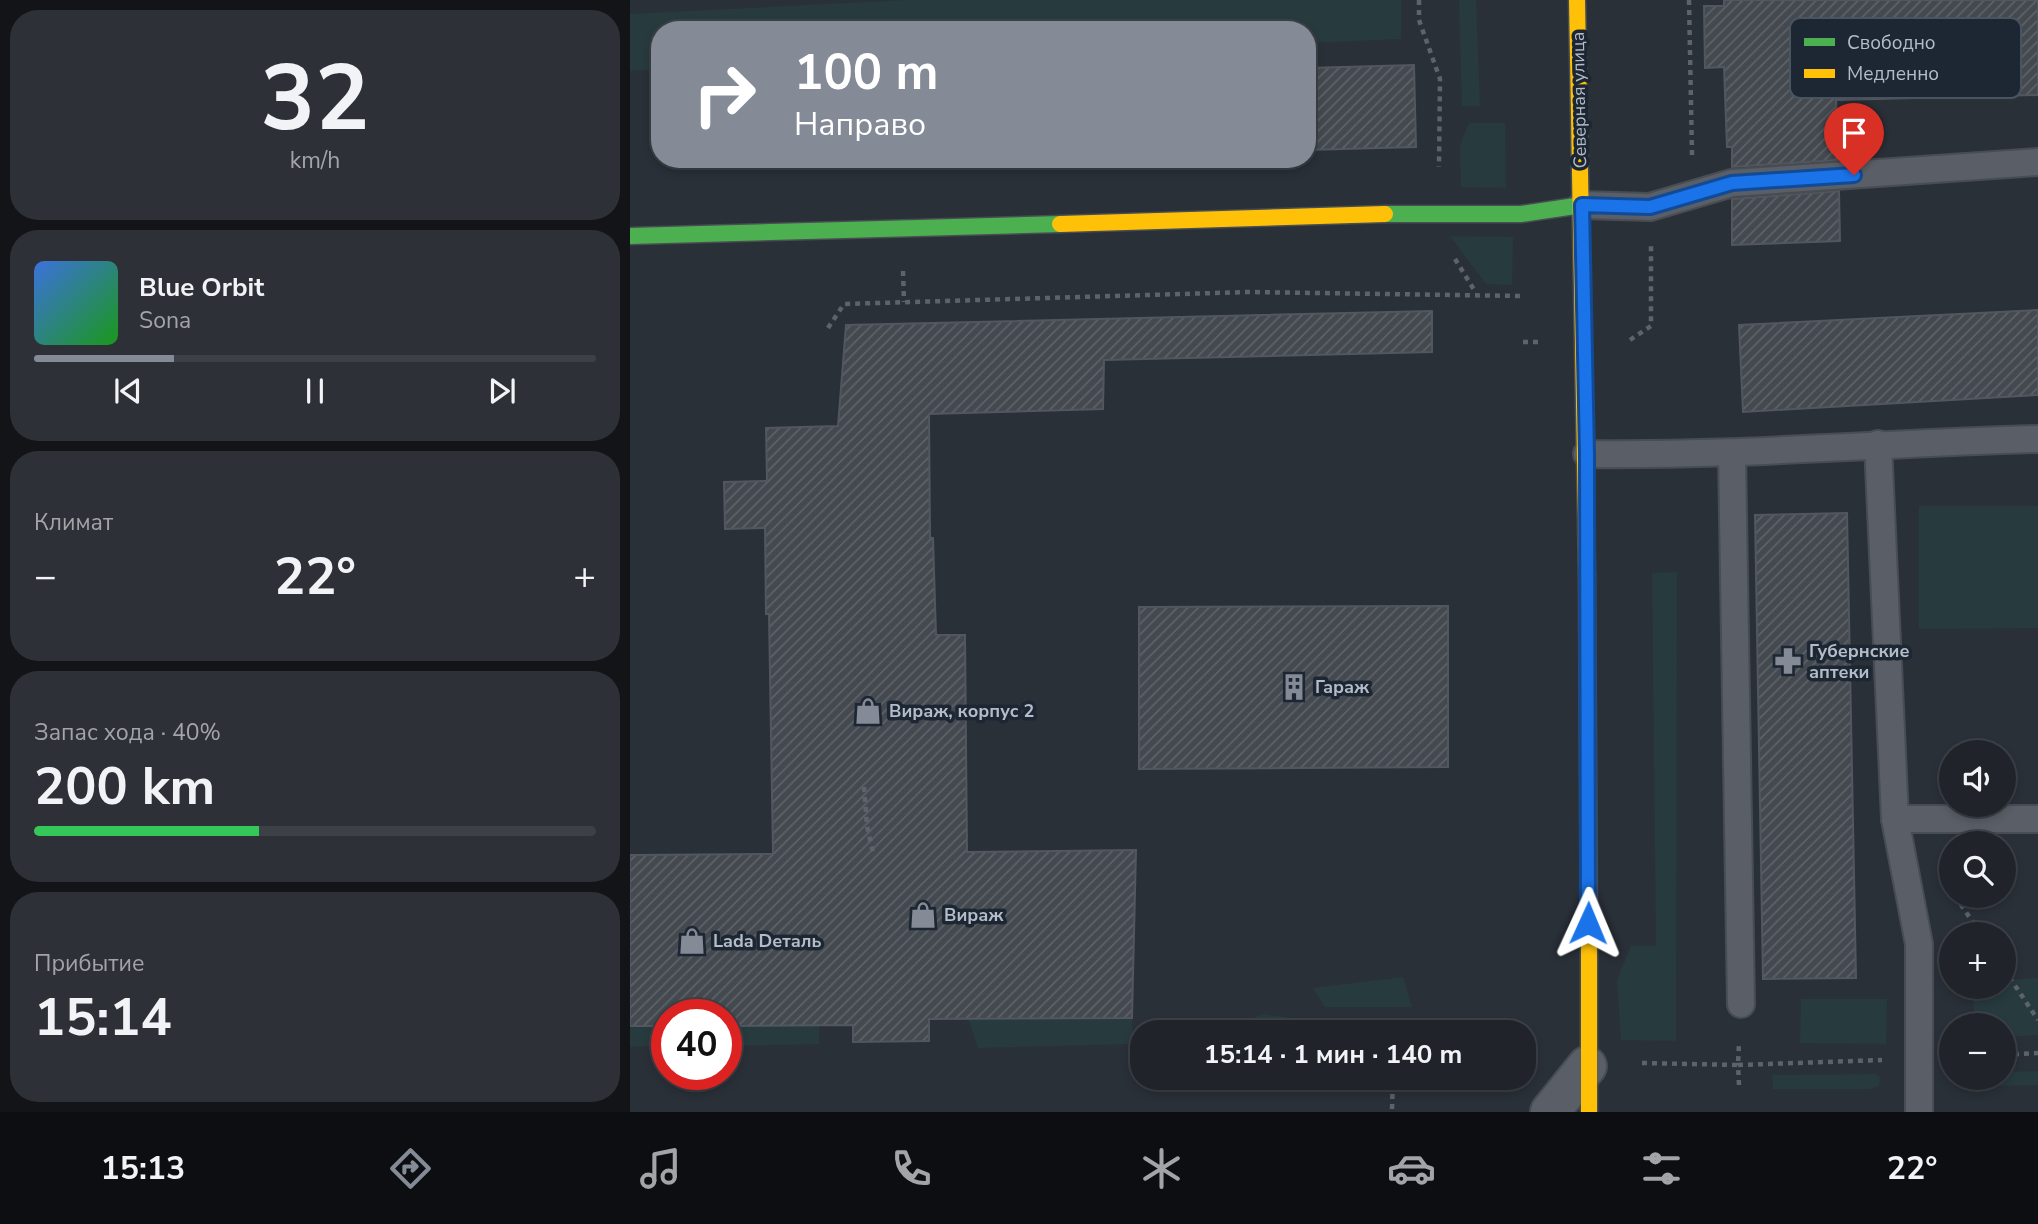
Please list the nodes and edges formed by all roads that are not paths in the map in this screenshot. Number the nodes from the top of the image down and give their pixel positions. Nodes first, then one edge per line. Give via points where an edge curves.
1 (1577, 0) edge
2 (2038, 162) edge
3 (1582, 205) junction
4 (630, 236) edge
5 (2038, 439) edge
6 (1878, 444) junction
7 (1587, 454) junction
8 (1732, 454) junction
9 (2038, 819) edge
10 (1895, 820) junction
11 (1741, 1004) road end
12 (1587, 1066) junction
13 (1550, 1112) edge
14 (1589, 1112) edge
15 (1919, 1112) edge

1 - 3 street, Северная улица
2 - 3 lane via 1732,183 1650,207
3 - 4 street via 1521,214
3 - 7 street, Северная улица
5 - 6 lane
6 - 8 lane
6 - 10 lane
7 - 8 lane
7 - 12 street, Северная улица
8 - 11 lane
9 - 10 lane
10 - 15 lane via 1919,944
12 - 13 street
12 - 14 street, Северная улица

